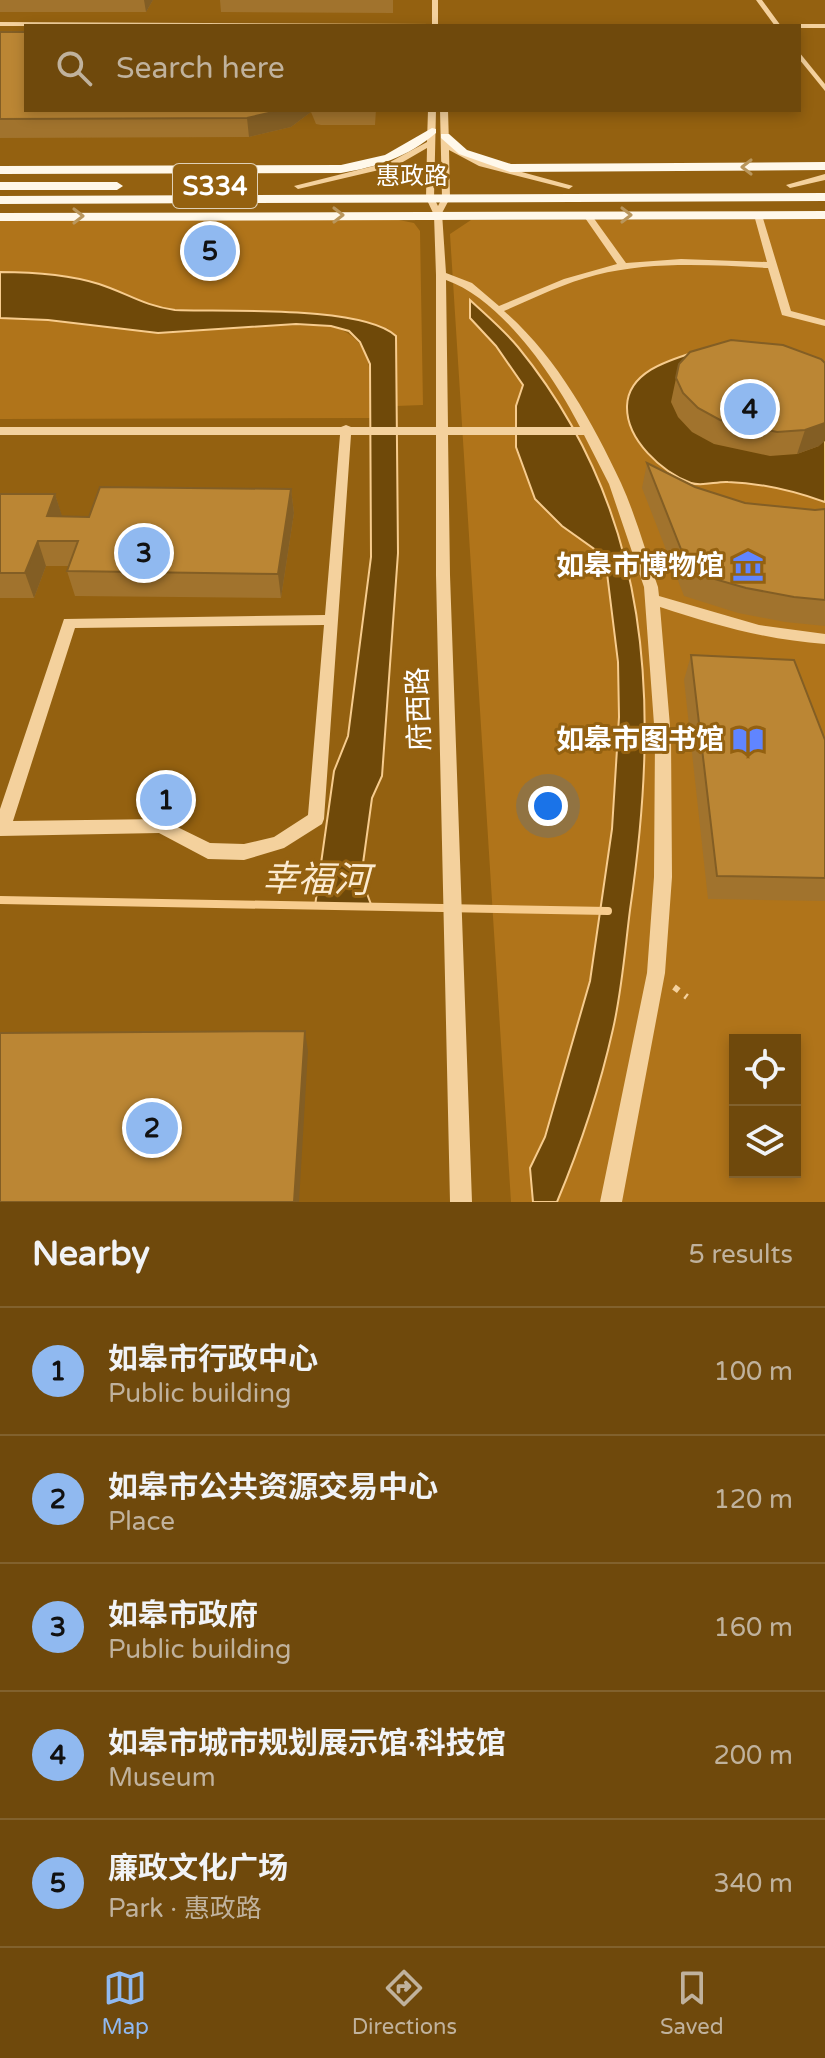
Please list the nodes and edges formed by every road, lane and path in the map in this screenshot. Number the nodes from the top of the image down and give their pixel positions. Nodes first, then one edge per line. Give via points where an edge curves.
1 (435, 0) edge
2 (759, 0) edge
3 (435, 24) edge
4 (777, 24) edge
5 (0, 26) edge
6 (24, 26) edge
7 (801, 26) edge
8 (825, 26) edge
9 (24, 28) edge
10 (801, 57) edge
11 (825, 89) edge
12 (432, 112) edge
13 (444, 112) edge
14 (431, 137) junction
15 (445, 140) junction
16 (825, 166) edge
17 (0, 170) edge
18 (825, 177) edge
19 (790, 185) junction
20 (825, 185) edge
21 (0, 186) edge
22 (298, 186) junction
23 (569, 186) junction
24 (429, 192) junction
25 (446, 192) junction
26 (825, 197) edge
27 (0, 200) edge
28 (438, 215) junction
29 (587, 215) junction
30 (758, 215) junction
31 (825, 215) edge
32 (0, 217) edge
33 (771, 265) junction
34 (623, 266) junction
35 (441, 275) junction
36 (498, 310) junction
37 (825, 323) edge
38 (346, 429) junction
39 (444, 429) junction
40 (0, 431) edge
41 (588, 431) junction
42 (652, 599) junction
43 (332, 620) junction
44 (825, 639) edge
45 (1, 829) edge
46 (461, 1202) edge
47 (611, 1202) edge

1 - 3 street
2 - 4 street
5 - 6 street
5 - 9 street
7 - 8 street
10 - 11 street
12 - 14 street, 府西路
13 - 15 street, 府西路
14 - 17 main road via 363,167 341,169
14 - 22 street via 393,164
14 - 24 street, 府西路
16 -> 15 main road via 510,168
15 - 23 street via 482,164
15 - 25 street, 府西路
18 - 19 street
19 - 20 main road, 惠政路 / S334
19 - 23 main road, 惠政路 / S334
21 - 22 main road, 惠政路 / S334
22 - 24 main road, 惠政路 / S334
23 - 25 main road, 惠政路 / S334
24 - 25 main road, 惠政路 / S334
24 - 27 main road, 惠政路 / S334
24 - 28 street, 府西路
25 - 26 main road, 惠政路 / S334
25 - 28 street, 府西路
28 - 29 main road
32 -> 28 main road
28 - 35 street, 府西路
29 -> 30 main road
29 - 34 street
30 - 31 main road
30 - 33 street
33 - 34 street
33 - 37 street via 786,313
34 - 36 street via 590,273
35 - 36 street via 469,285
35 - 39 street, 府西路
36 - 41 street via 551,369
38 - 39 street
38 - 40 street
38 - 43 street
39 - 41 street
39 - 46 street, 府西路 via 443,575
41 - 42 street via 615,484
42 - 44 street via 714,620
42 - 47 street via 663,738 663,877 656,973
43 - 45 street via 69,623
43 - 45 street via 316,819 278,843 244,852 208,851 161,826

